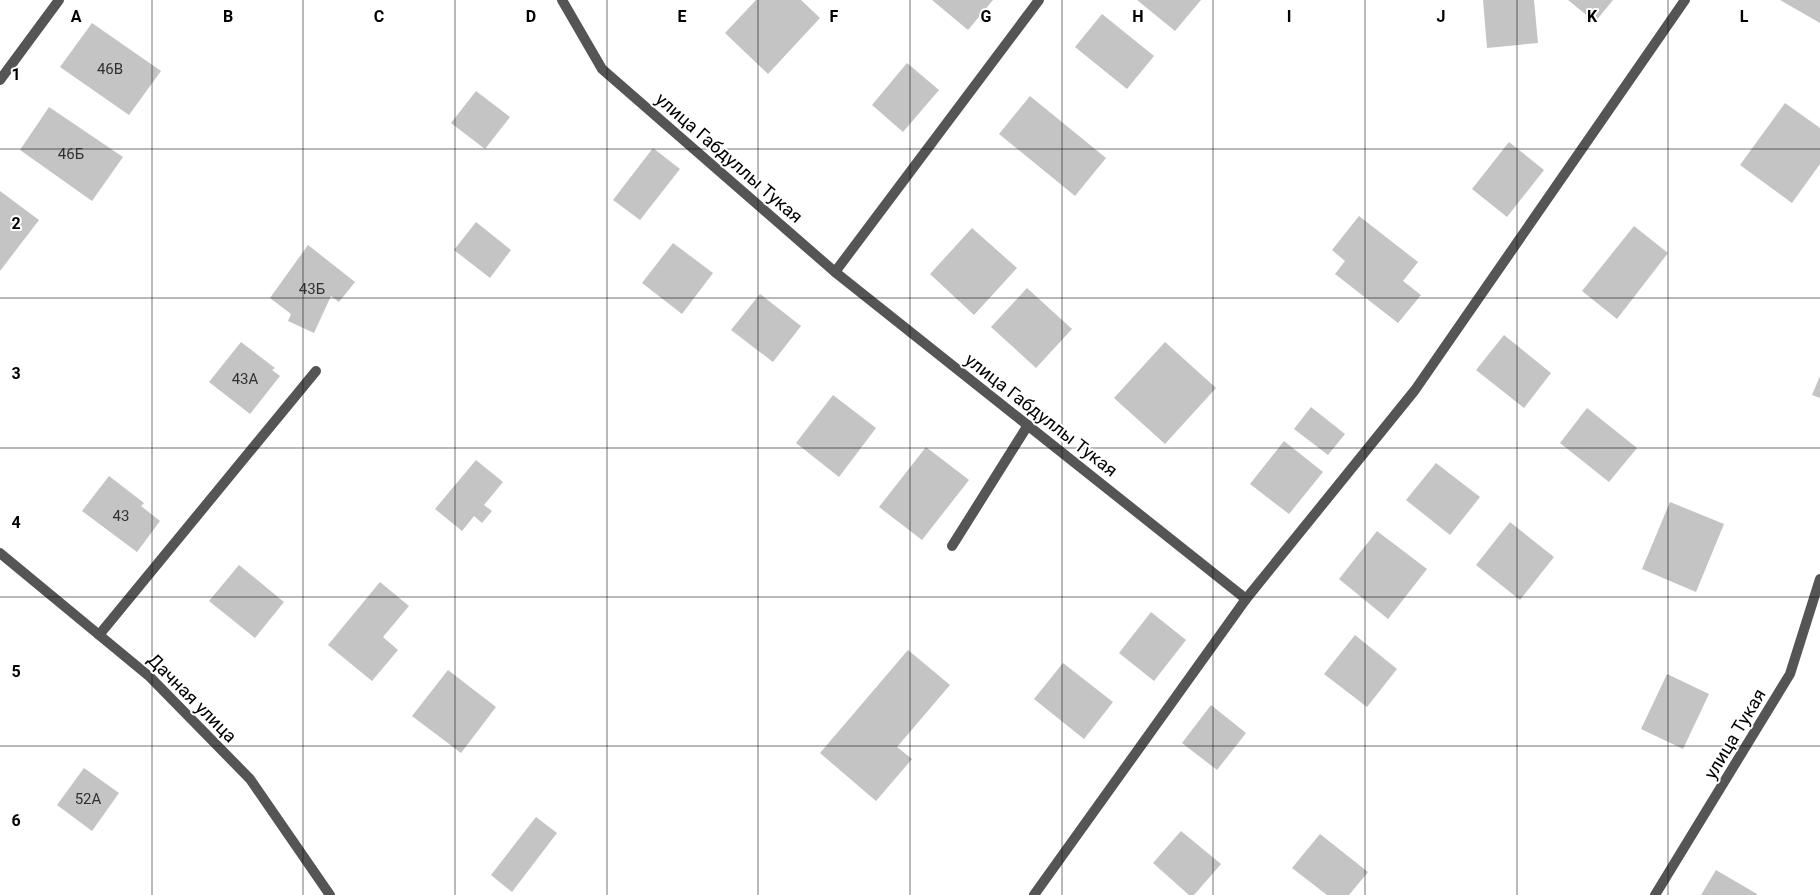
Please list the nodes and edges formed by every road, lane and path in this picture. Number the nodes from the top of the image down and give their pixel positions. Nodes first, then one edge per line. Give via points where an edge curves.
1 (59, 0) edge
2 (562, 0) edge
3 (1039, 0) edge
4 (1685, 0) edge
5 (0, 80) edge
6 (835, 272) junction
7 (316, 372) dead end
8 (1028, 425) junction
9 (952, 546) dead end
10 (0, 552) edge
11 (1820, 579) edge
12 (1246, 599) junction
13 (99, 635) junction
14 (330, 895) edge
15 (1034, 895) edge
16 (1655, 895) edge

1 - 5 street
2 - 6 street, улица Габдуллы Тукая via 602,69
3 - 6 street
4 - 12 street via 1415,390
6 - 8 street, улица Габдуллы Тукая
7 - 13 street
8 - 9 street
8 - 12 street, улица Габдуллы Тукая
10 - 13 street, Дачная улица
11 - 16 street, улица Тукая via 1790,674
12 - 15 street
13 - 14 street, Дачная улица via 150,677 250,779

